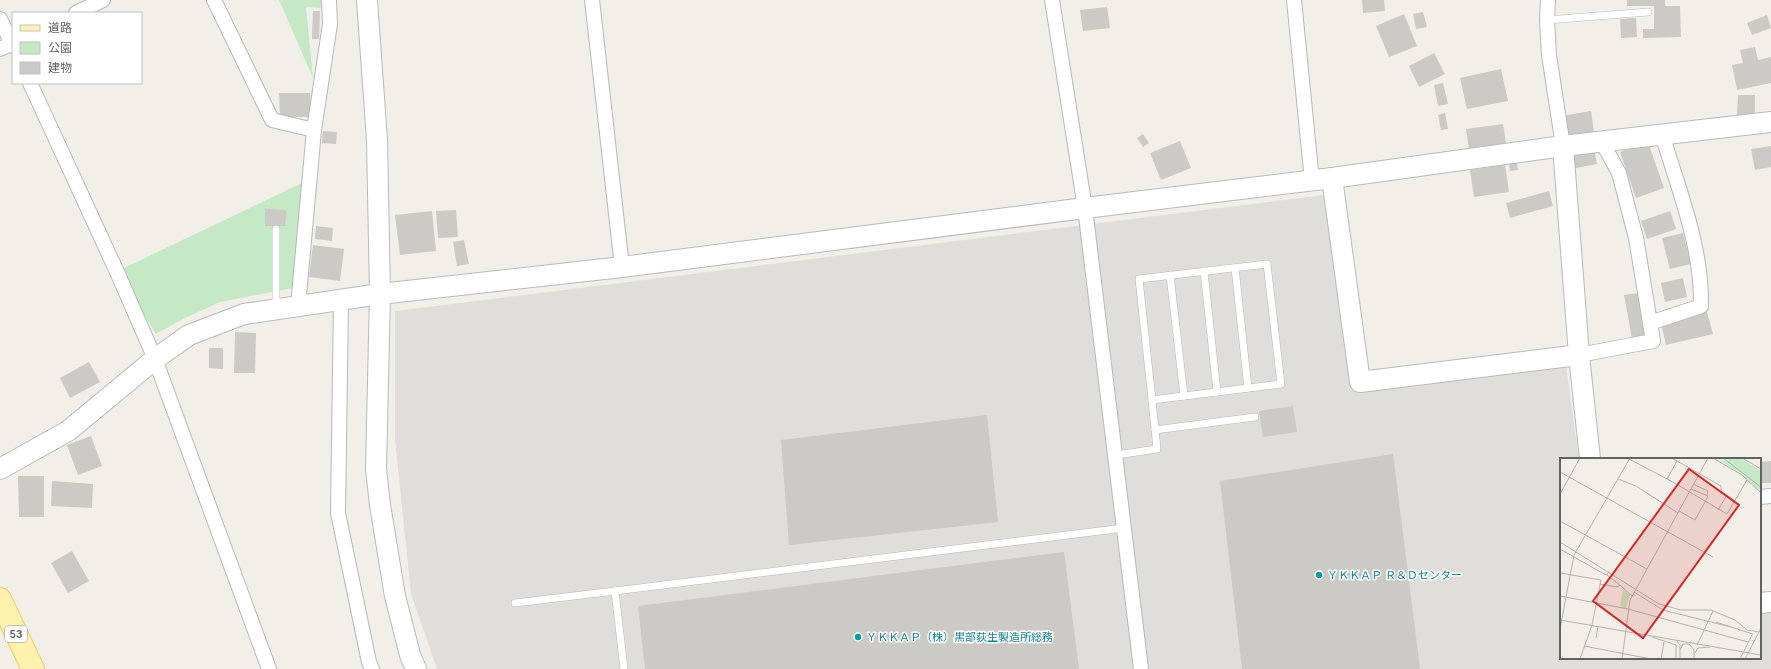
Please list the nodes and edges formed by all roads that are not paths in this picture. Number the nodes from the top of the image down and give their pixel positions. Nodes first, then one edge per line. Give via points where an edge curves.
1 (103, 0) edge
2 (214, 0) edge
3 (329, 0) edge
4 (367, 0) edge
5 (592, 0) edge
6 (1052, 0) edge
7 (1294, 0) edge
8 (1548, 0) edge
9 (78, 12) edge
10 (1648, 12) dead end
11 (0, 19) edge
12 (1547, 20) junction
13 (9, 45) edge
14 (30, 84) edge
15 (1771, 122) edge
16 (314, 130) junction
17 (1662, 134) junction
18 (1602, 142) junction
19 (1563, 146) junction
20 (1332, 178) junction
21 (1312, 181) junction
22 (1085, 208) junction
23 (276, 229) dead end
24 (622, 267) junction
25 (1235, 268) junction
26 (1204, 271) junction
27 (1170, 275) junction
28 (380, 294) junction
29 (341, 300) junction
30 (298, 306) junction
31 (276, 309) junction
32 (1650, 323) junction
33 (1579, 354) junction
34 (155, 359) junction
35 (1248, 388) junction
36 (1217, 392) junction
37 (1184, 396) junction
38 (1152, 400) junction
39 (1255, 417) dead end
40 (1155, 430) junction
41 (1116, 455) junction
42 (1590, 458) edge
43 (0, 469) edge
44 (1771, 496) edge
45 (1761, 497) edge
46 (1124, 528) junction
47 (615, 591) junction
48 (0, 600) edge
49 (1771, 602) edge
50 (515, 603) dead end
51 (1761, 603) edge
52 (33, 669) edge
53 (269, 669) edge
54 (372, 669) edge
55 (416, 669) edge
56 (624, 669) edge
57 (1141, 669) edge

1 - 9 street
2 - 16 street via 272,120
3 - 16 street via 330,24
4 - 28 street via 377,140
5 - 24 street
6 - 22 street
7 - 21 street
8 - 12 street
10 - 12 lane
11 - 13 street
12 - 19 street via 1549,55
14 - 34 street
15 - 17 street
16 - 30 street
17 - 18 street
17 - 32 street via 1696,246 1702,281 1701,306
18 - 19 street
18 - 32 street via 1618,173 1636,238
19 - 20 street
19 - 33 street
20 - 21 street
20 - 33 street via 1360,382
21 - 22 street
22 - 24 street
22 - 41 street
23 - 31 lane
24 - 28 street
25 - 26 lane
25 - 35 lane
25 - 35 lane via 1267,264 1281,384
26 - 27 lane
26 - 36 lane
27 - 37 lane
27 - 38 lane via 1139,279
28 - 29 street
28 - 55 street via 376,469 396,596 410,655
29 - 30 street
29 - 54 street via 338,513
30 - 31 street
31 - 34 street via 244,314 189,335
32 - 33 street via 1653,341
33 - 42 street
34 - 43 street via 68,431
34 - 53 street
35 - 36 lane
36 - 37 lane
37 - 38 lane
38 - 40 lane
39 - 40 lane
40 - 41 lane via 1157,449
41 - 46 street
44 - 45 street
46 - 47 lane
46 - 57 street
47 - 50 lane
47 - 56 lane
48 - 52 main road, 53
49 - 51 street

